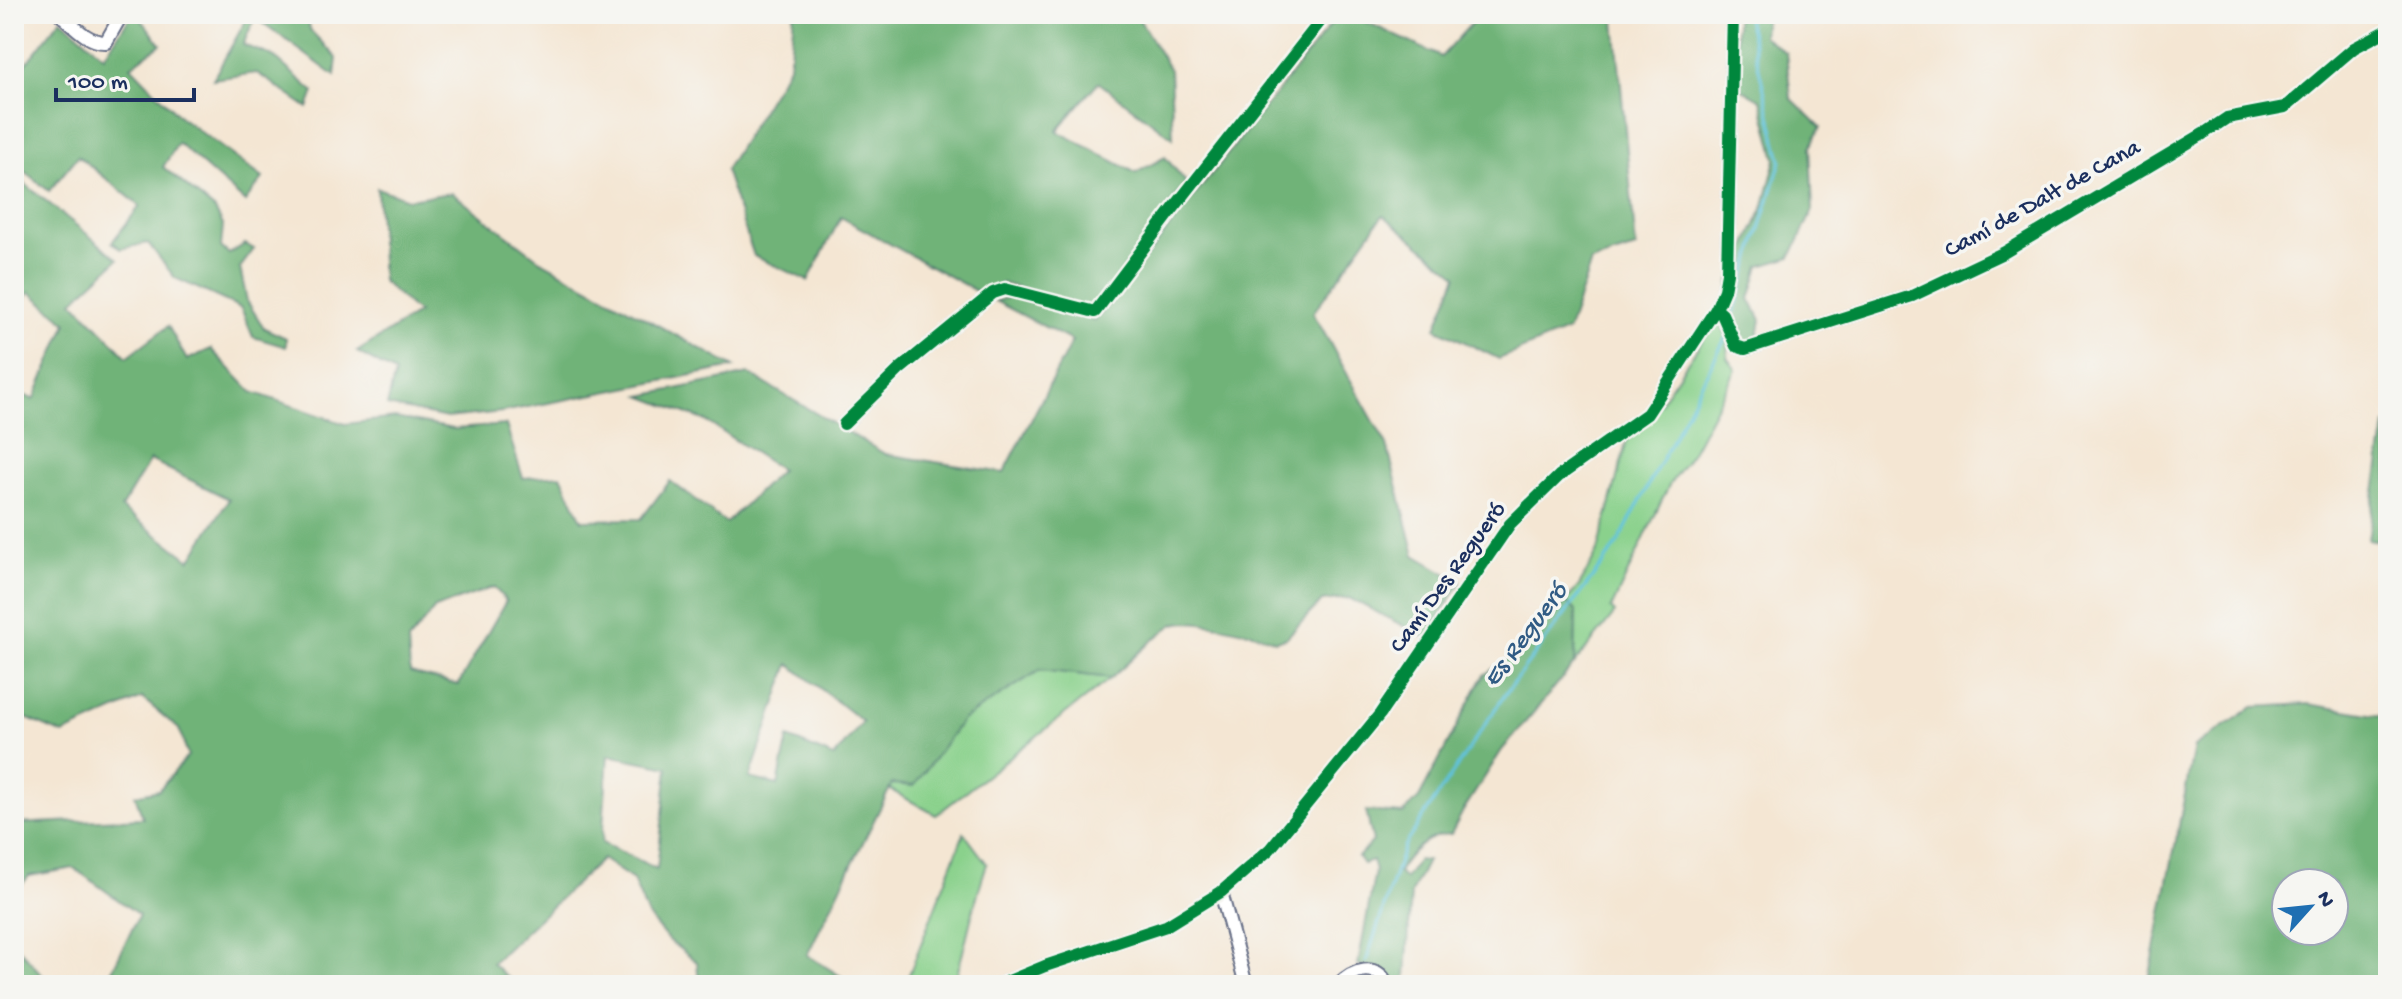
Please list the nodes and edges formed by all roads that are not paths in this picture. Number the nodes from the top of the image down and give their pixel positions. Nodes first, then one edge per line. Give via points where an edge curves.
1 (60, 14) edge
2 (122, 14) edge
3 (1326, 14) edge
4 (1733, 14) edge
5 (2388, 30) edge
6 (1716, 309) junction
7 (844, 424) dead end
8 (1221, 892) junction
9 (999, 985) edge
10 (1246, 985) edge
11 (1338, 985) edge
12 (1387, 985) edge

1 - 2 street via 99,43 106,42
3 - 7 street via 1095,312 1005,289 993,293 900,369
4 - 6 street, Camí Des Regueró via 1727,273
5 - 6 street, Camí de Dalt de Cana via 2354,48 2285,107 2227,118 2005,252 1901,301 1745,349 1736,346
6 - 8 street, Camí Des Regueró via 1647,414 1559,476 1510,524 1380,714 1270,849
8 - 9 street, Camí Des Regueró via 1166,926
8 - 10 street
11 - 12 street via 1350,974 1369,970

